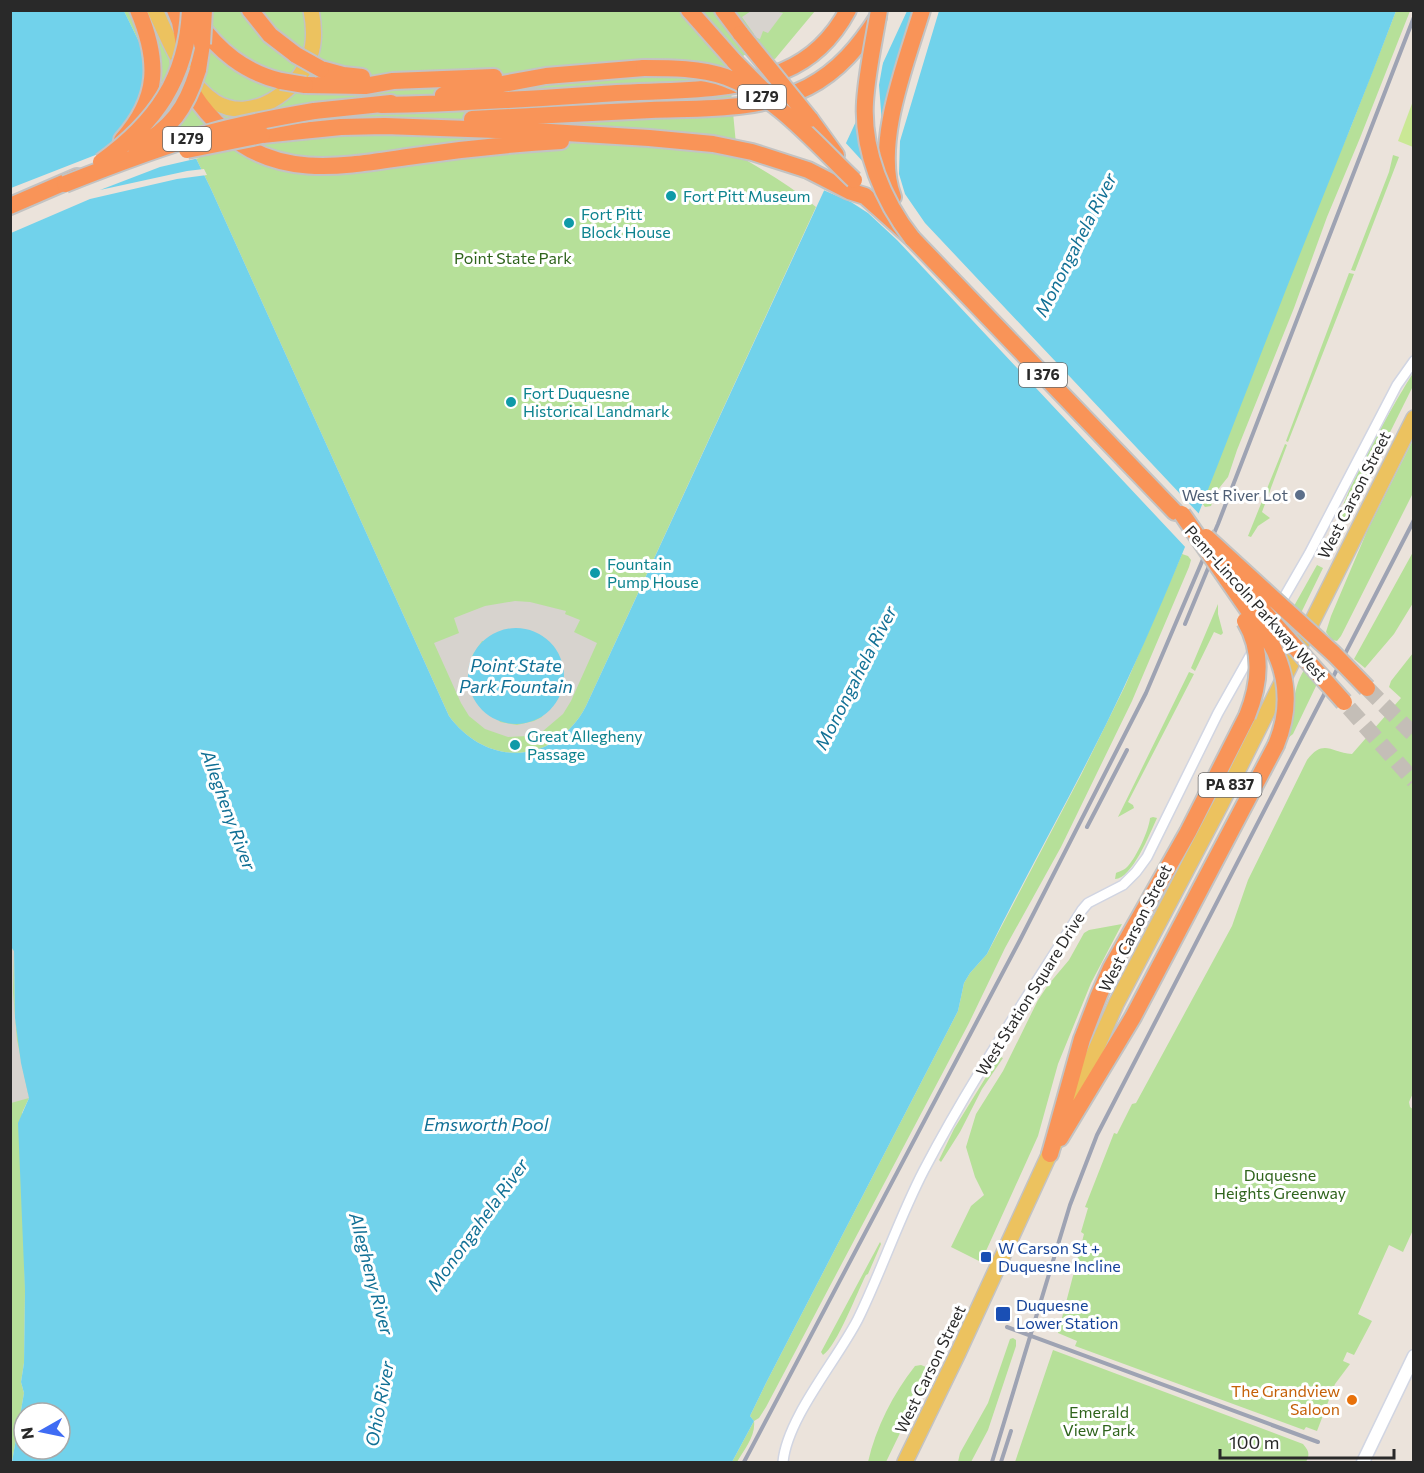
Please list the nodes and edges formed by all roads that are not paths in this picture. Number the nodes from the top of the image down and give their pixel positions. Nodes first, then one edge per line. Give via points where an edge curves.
1 (138, 10) edge
2 (155, 10) edge
3 (175, 10) edge
4 (190, 10) edge
5 (204, 10) edge
6 (250, 10) edge
7 (311, 10) edge
8 (689, 10) edge
9 (723, 10) edge
10 (848, 10) edge
11 (881, 10) edge
12 (922, 10) edge
13 (182, 53) junction
14 (393, 81) junction
15 (447, 105) junction
16 (550, 130) junction
17 (124, 154) junction
18 (101, 162) junction
19 (854, 180) junction
20 (65, 184) junction
21 (864, 196) junction
22 (10, 207) edge
23 (917, 241) junction
24 (1413, 361) edge
25 (1413, 418) edge
26 (1178, 513) junction
27 (1367, 688) tunnel mouth
28 (1346, 705) tunnel mouth
29 (1050, 1154) junction
30 (1413, 1356) edge
31 (783, 1462) edge
32 (905, 1462) edge
33 (1363, 1462) edge

1 - 18 highway, bridge via 152,48 153,80 131,129
2 - 13 main road
3 - 13 highway via 180,22
4 - 14 highway, bridge via 230,58 259,74 305,85 365,86
4 - 18 highway, bridge via 185,48 169,92 136,135
5 - 17 highway, bridge via 198,70 186,104 152,140
6 - 14 highway, bridge via 270,35 321,69
7 - 13 main road via 313,39 307,63 292,84 267,103 237,109 222,105 205,94
8 - 21 highway, bridge
9 - 19 highway, bridge
10 - 15 highway via 817,51 771,76 703,88
11 - 16 highway via 858,46 835,69 786,96
11 - 23 highway, I 376, bridge via 866,91 867,138 886,196
12 - 23 highway, I 376 via 892,112 886,165 894,199
13 - 16 highway via 194,94 212,119 244,146 273,160 335,167 450,152
13 - 17 highway, bridge via 180,75 170,100 151,128
14 - 15 highway
15 - 16 highway
15 - 19 highway, I 279, bridge via 546,76 644,68 692,70 726,77 770,102
15 - 20 highway, I 279, bridge via 385,126 341,127 215,143
15 - 20 highway, I 279, bridge via 314,111 211,132
16 - 21 highway via 713,144 752,152 808,170
17 - 20 highway, bridge
18 - 20 highway, bridge
19 - 23 highway, I 279, bridge
20 - 22 highway, I 279
21 - 23 highway, bridge
23 - 26 highway, Penn-Lincoln Parkway West / I 376
24 - 31 street, West Station Square Drive via 1218,713 1147,856 1130,879 1082,910 954,1115 907,1205 858,1318 793,1429
25 - 29 main road, West Carson Street / PA 837 via 1221,804 1116,1004
26 - 27 highway, Penn-Lincoln Parkway West / I 376, bridge
26 - 28 highway, Penn-Lincoln Parkway West / I 376, bridge
26 - 29 highway, bridge via 1250,630 1256,645 1257,679 1247,716 1188,832 1111,968 1082,1039
26 - 29 highway, bridge via 1274,648 1283,672 1285,715 1279,738 1216,863 1112,1054
29 - 32 main road, West Carson Street / PA 837
30 - 33 street

